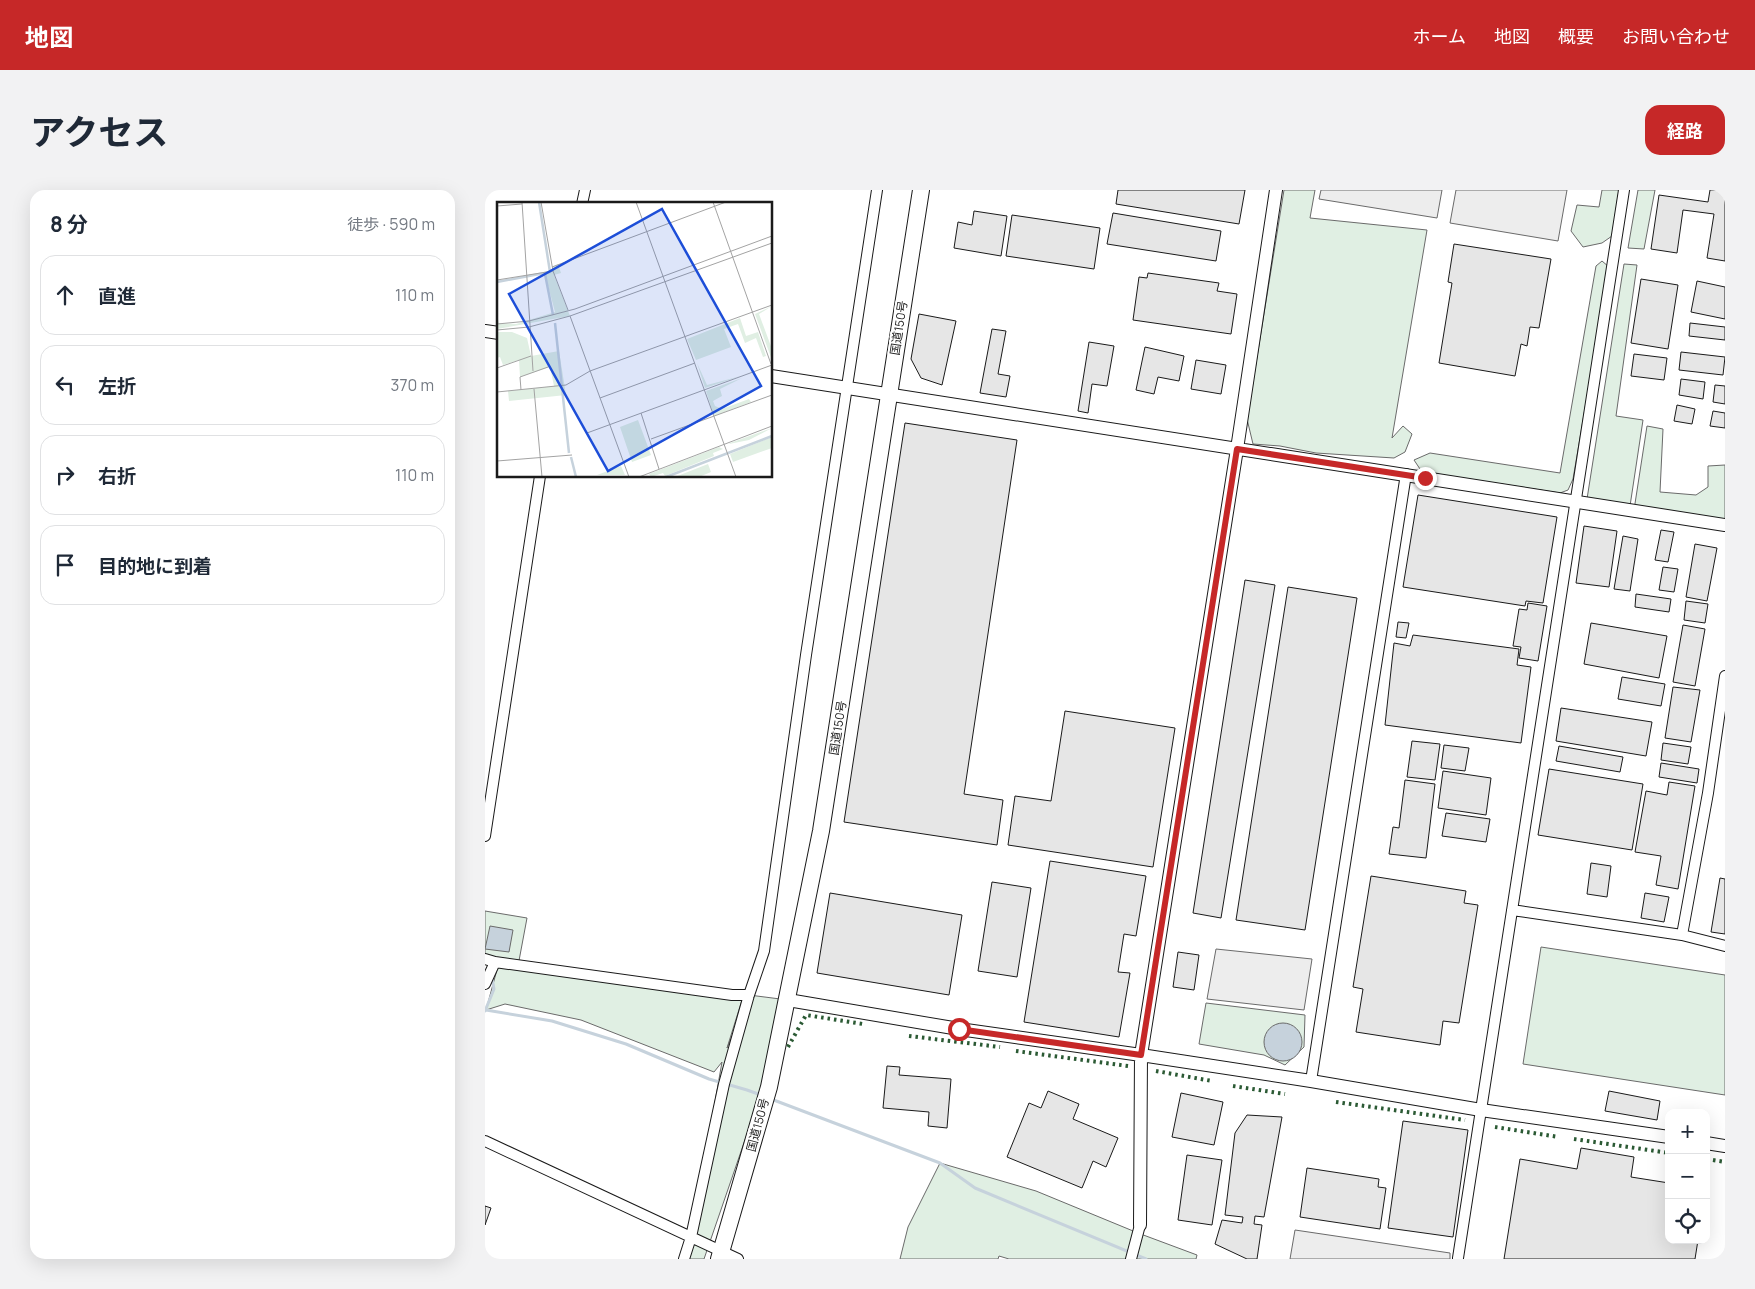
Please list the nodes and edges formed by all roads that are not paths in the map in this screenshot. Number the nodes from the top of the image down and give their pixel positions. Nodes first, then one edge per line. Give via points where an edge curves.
1 (877, 190) edge
2 (921, 190) edge
3 (1276, 190) edge
4 (1624, 190) edge
5 (773, 376) edge
6 (847, 388) junction
7 (888, 394) junction
8 (1237, 449) junction
9 (1406, 474) junction
10 (540, 478) edge
11 (1576, 501) junction
12 (1725, 525) edge
13 (1725, 676) edge
14 (485, 836) edge
15 (1512, 910) junction
16 (1682, 935) junction
17 (1725, 946) edge
18 (491, 964) edge
19 (485, 984) edge
20 (749, 995) junction
21 (788, 1000) junction
22 (1141, 1055) junction
23 (1311, 1081) junction
24 (1481, 1110) junction
25 (1665, 1136) edge
26 (485, 1141) edge
27 (1710, 1144) edge
28 (1725, 1146) edge
29 (1140, 1225) joint
30 (691, 1237) junction
31 (721, 1255) edge
32 (1458, 1258) edge
33 (684, 1259) edge
34 (738, 1259) edge
35 (1131, 1259) edge

1 - 6 street
2 - 7 highway, 国道150号
3 - 8 street
4 - 11 street
5 - 6 street
6 - 7 street
6 - 20 street via 764,951
7 - 8 street
7 - 21 highway, 国道150号 via 821,831
8 - 9 street
8 - 22 street
9 - 11 street
9 - 23 street
10 - 14 street
11 - 12 street
11 - 15 street
13 - 16 street via 1708,794
15 - 16 street
15 - 24 street
16 - 17 street
18 - 19 street
18 - 20 street
20 - 30 street via 720,1097
21 - 22 street
21 - 31 highway, 国道150号 via 769,1086
22 - 23 street
22 - 29 street
23 - 24 street
24 - 25 street
24 - 32 street
26 - 30 street
27 - 28 street
29 - 35 street
30 - 31 street
30 - 33 street
31 - 34 street

